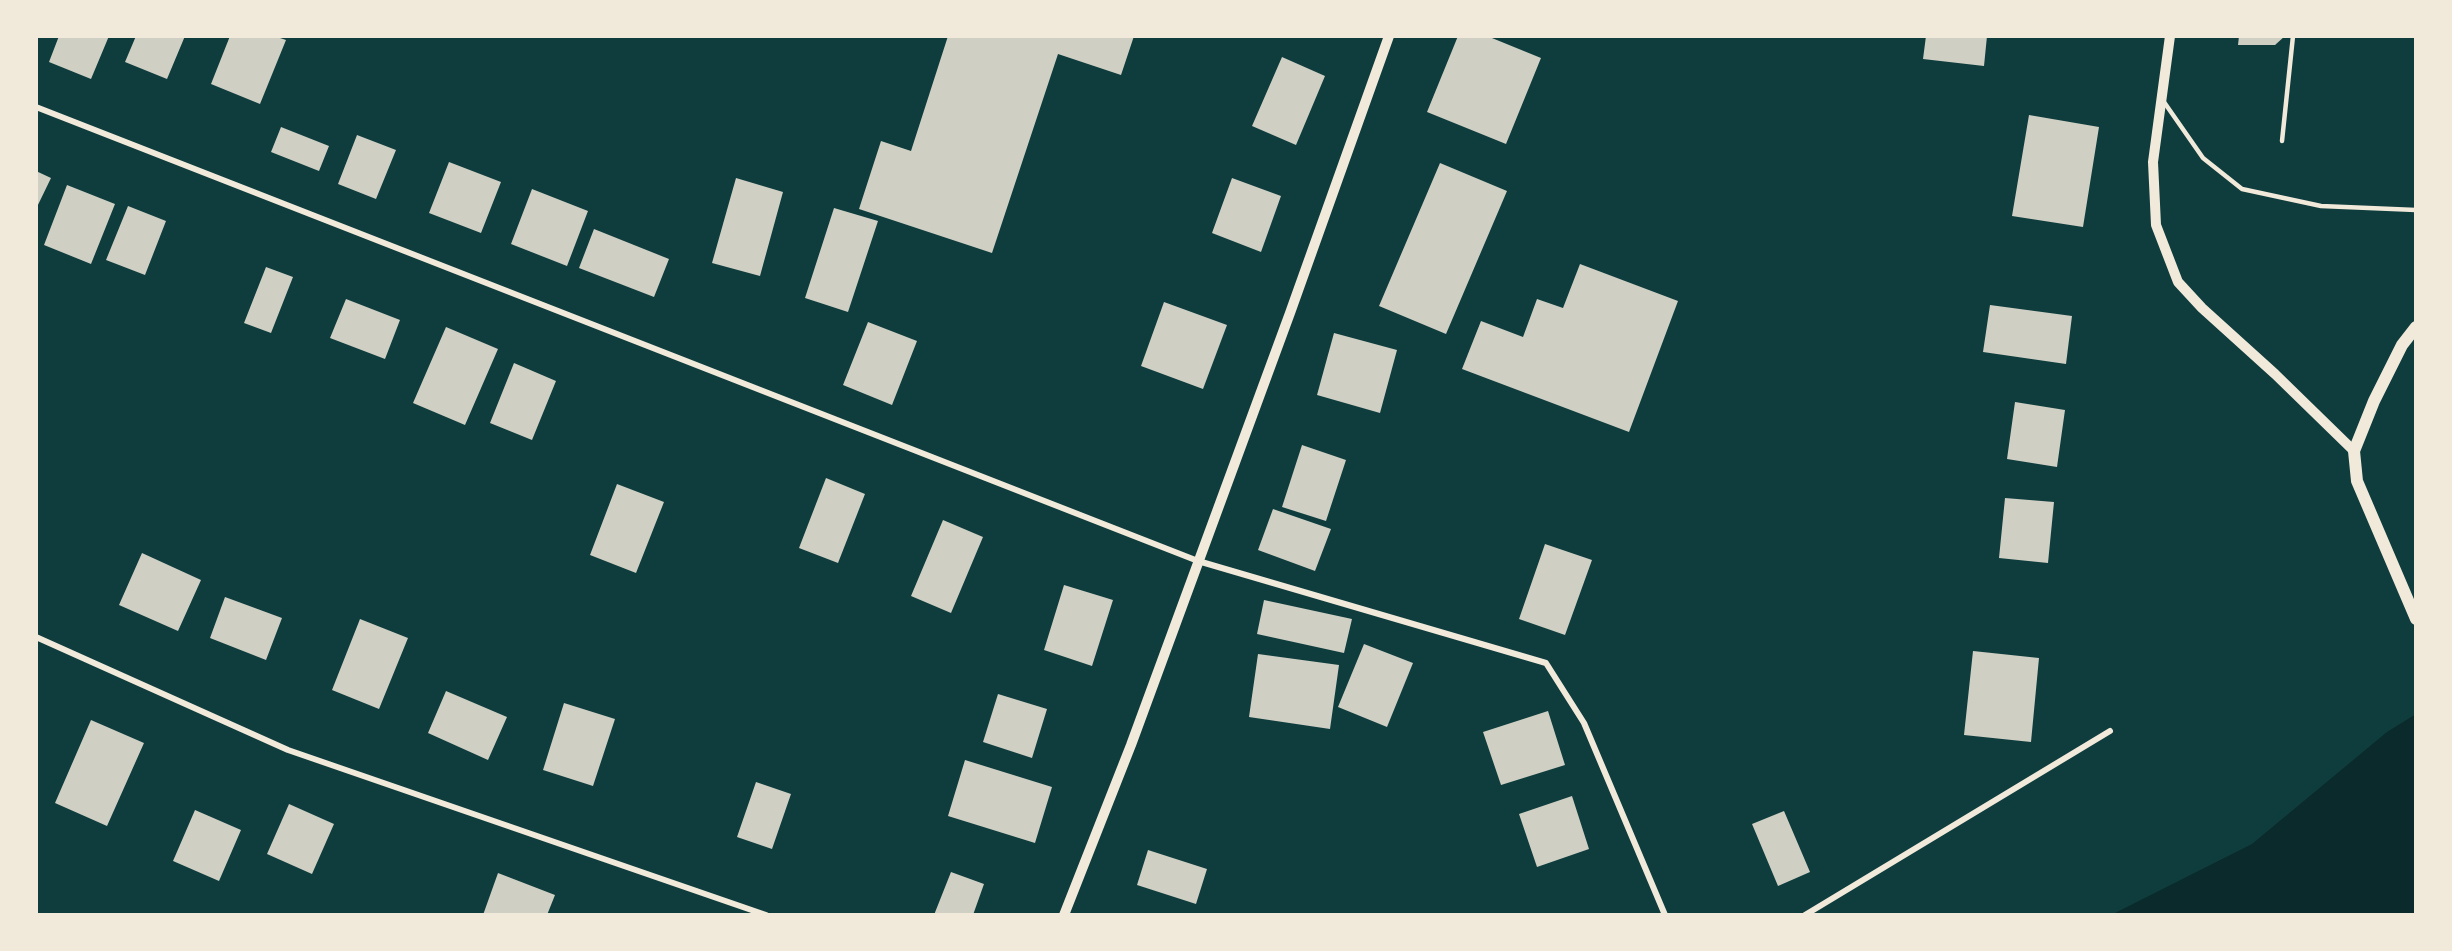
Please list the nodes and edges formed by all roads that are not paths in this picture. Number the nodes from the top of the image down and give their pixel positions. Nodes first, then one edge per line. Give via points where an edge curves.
1 (1389, 36) edge
2 (2170, 36) edge
3 (2293, 36) edge
4 (2162, 100) junction
5 (36, 107) edge
6 (2282, 141) dead end
7 (2416, 210) edge
8 (2416, 327) edge
9 (2354, 451) junction
10 (1197, 561) junction
11 (2416, 619) edge
12 (36, 638) edge
13 (2110, 731) dead end
14 (766, 915) edge
15 (1064, 915) edge
16 (1665, 915) edge
17 (1804, 915) edge

1 - 10 street
2 - 4 street
3 - 6 lane
4 - 7 lane via 2203,158 2242,189 2321,207
4 - 9 street via 2153,162 2156,225 2178,282
5 - 10 street
8 - 9 main road via 2402,345 2374,401
9 - 11 main road via 2357,481
10 - 15 street
10 - 16 street via 1546,663 1584,723
12 - 14 street via 288,750
13 - 17 street

